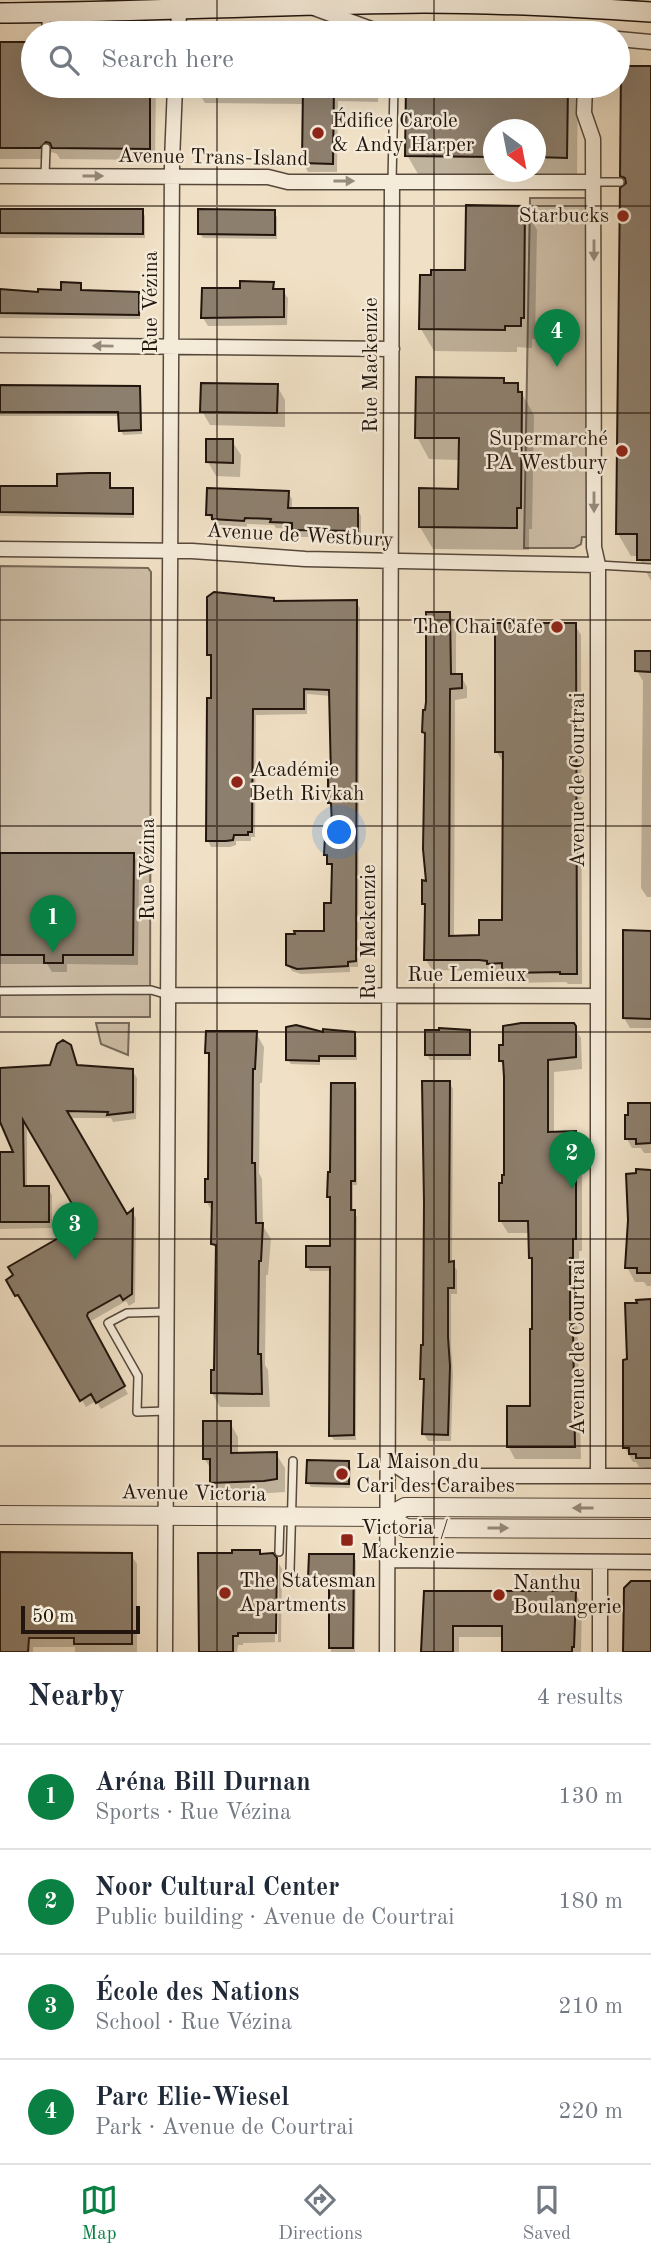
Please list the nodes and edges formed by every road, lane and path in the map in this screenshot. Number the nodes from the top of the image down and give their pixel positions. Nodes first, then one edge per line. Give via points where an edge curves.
1 (181, 5) edge
2 (309, 6) junction
3 (0, 12) edge
4 (46, 12) junction
5 (651, 12) edge
6 (46, 21) edge
7 (350, 21) edge
8 (630, 40) edge
9 (651, 41) edge
10 (175, 98) edge
11 (394, 98) edge
12 (585, 98) edge
13 (46, 148) dead end
14 (0, 176) edge
15 (45, 176) junction
16 (172, 177) junction
17 (392, 181) junction
18 (594, 182) junction
19 (620, 182) dead end
20 (0, 345) edge
21 (172, 347) junction
22 (391, 349) junction
23 (0, 549) edge
24 (170, 551) junction
25 (391, 562) junction
26 (598, 565) junction
27 (651, 568) edge
28 (0, 991) edge
29 (168, 995) junction
30 (390, 995) junction
31 (598, 996) junction
32 (167, 1312) junction
33 (166, 1411) junction
34 (388, 1460) junction
35 (293, 1461) dead end
36 (598, 1476) junction
37 (651, 1476) edge
38 (651, 1508) edge
39 (0, 1515) edge
40 (166, 1516) junction
41 (285, 1517) junction
42 (387, 1517) junction
43 (651, 1529) edge
44 (279, 1552) dead end
45 (387, 1560) junction
46 (600, 1562) junction
47 (651, 1562) edge
48 (290, 1571) dead end
49 (165, 1652) edge
50 (387, 1652) edge
51 (600, 1652) edge

1 - 2 main road
1 - 4 main road
2 - 5 main road via 478,4
2 - 7 street
3 - 4 main road
4 - 6 lane
8 - 9 street
10 - 16 street, Rue Vézina
11 - 17 lane, Rue Mackenzie
12 - 18 street, Avenue de Courtrai via 584,113 593,139
13 - 15 lane
14 - 15 street, Avenue Trans-Island
15 -> 16 street, Avenue Trans-Island
16 -> 17 street, Avenue Trans-Island
16 - 21 street, Rue Vézina
17 - 18 street, Avenue Trans-Island
17 - 22 street, Rue Mackenzie
18 - 19 lane
18 -> 26 street, Avenue de Courtrai via 594,547
21 -> 20 street
21 - 22 street
21 - 24 street, Rue Vézina
22 - 25 street, Rue Mackenzie
23 - 24 street, Avenue de Westbury
24 - 25 street, Avenue de Westbury
24 - 29 street, Rue Vézina
25 - 26 street, Avenue de Westbury
25 - 30 street, Rue Mackenzie
26 - 27 lane
26 - 31 street, Avenue de Courtrai
28 - 29 lane via 152,990
29 - 30 street, Rue Lemieux
29 - 32 street, Rue Vézina
30 - 31 street, Rue Lemieux
30 - 34 street, Rue Mackenzie
31 - 36 street, Avenue de Courtrai
32 - 33 street, Rue Vézina
32 - 33 lane via 127,1313 108,1323 138,1376 137,1412
33 - 40 street, Rue Vézina
34 - 36 street via 407,1473 426,1476
34 - 42 street, Rue Mackenzie
35 - 41 lane
36 - 37 street
38 -> 42 street, Avenue Victoria via 405,1507
39 - 40 street, Avenue Victoria
40 - 41 street, Avenue Victoria
40 - 49 street, Rue Vézina
41 - 42 street, Avenue Victoria
41 - 44 lane
41 - 48 lane
42 -> 43 street, Avenue Victoria via 406,1528
42 - 45 street, Rue Mackenzie
45 - 46 street
45 - 50 street, Rue Mackenzie
46 - 47 street
46 - 51 street

